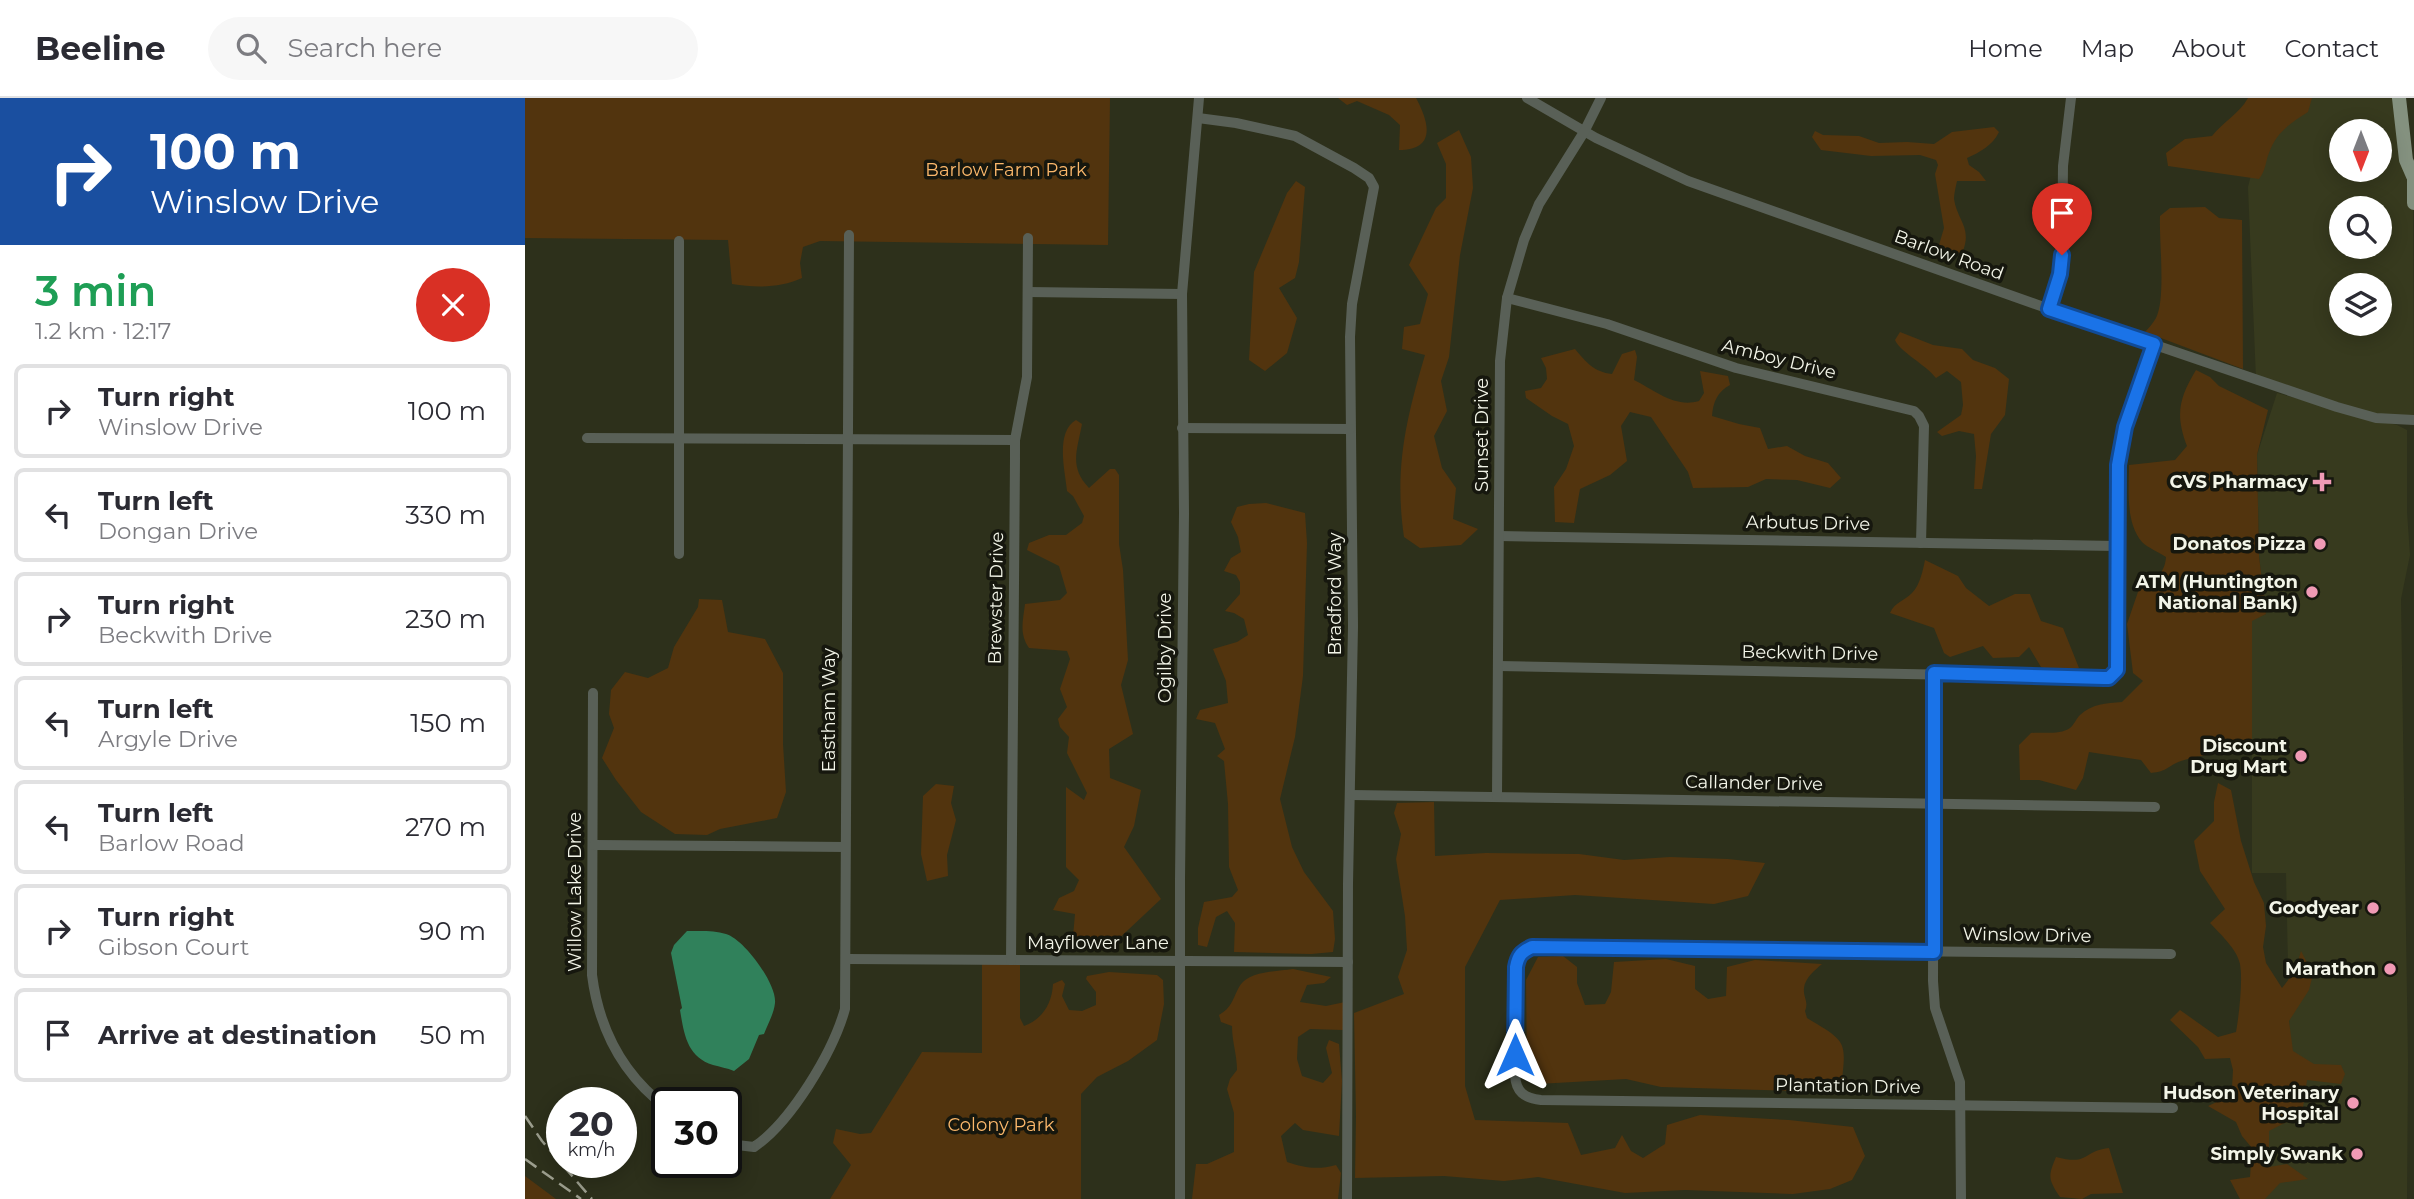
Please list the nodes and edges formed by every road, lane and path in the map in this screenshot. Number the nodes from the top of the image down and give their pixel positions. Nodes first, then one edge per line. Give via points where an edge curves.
1 (1199, 98) edge
2 (1527, 98) edge
3 (1601, 98) edge
4 (2071, 98) edge
5 (2399, 98) edge
6 (1198, 118) junction
7 (1584, 132) junction
8 (2414, 173) edge
9 (2414, 203) edge
10 (849, 235) dead end
11 (1028, 238) dead end
12 (679, 241) dead end
13 (1028, 292) junction
14 (1182, 294) junction
15 (1507, 298) junction
16 (2049, 309) junction
17 (2154, 344) junction
18 (2414, 420) edge
19 (1182, 428) junction
20 (1350, 429) junction
21 (680, 437) junction
22 (587, 438) dead end
23 (848, 439) junction
24 (1015, 440) junction
25 (1499, 536) junction
26 (1921, 543) junction
27 (2117, 546) junction
28 (678, 554) dead end
29 (1499, 666) junction
30 (1934, 673) junction
31 (593, 693) dead end
32 (1352, 795) junction
33 (1497, 796) junction
34 (1935, 803) junction
35 (2155, 807) dead end
36 (594, 845) junction
37 (845, 847) junction
38 (1934, 952) junction
39 (2171, 954) dead end
40 (846, 959) junction
41 (1011, 960) junction
42 (1179, 961) junction
43 (1348, 962) junction
44 (651, 1095) edge
45 (1524, 1095) joint
46 (1961, 1105) junction
47 (2173, 1108) dead end
48 (742, 1145) edge
49 (1180, 1199) edge
50 (1347, 1199) edge
51 (1961, 1199) edge

1 - 6 street, Ogilby Drive
2 - 7 street, Barlow Road
3 - 7 street, Sunset Drive
4 - 16 street via 2063,166 2062,255
5 - 8 main road via 2406,160
6 - 14 street, Ogilby Drive
6 - 20 street, Bradford Way via 1295,136 1373,183 1352,304
7 - 15 street, Sunset Drive via 1539,204
7 - 16 street, Barlow Road via 1688,181
8 - 9 main road
10 - 23 street, Eastham Way
11 - 13 street, Brewster Drive
12 - 21 street
13 - 14 street
13 - 24 street, Brewster Drive via 1027,377
14 - 19 street, Ogilby Drive
15 - 25 street, Sunset Drive via 1500,361
15 - 26 street, Amboy Drive via 1607,324 1736,368 1914,411 1924,426
16 - 17 street, Barlow Road
17 - 18 street, Barlow Road via 2337,407 2376,418
17 - 27 street via 2120,446
19 - 20 street
19 - 42 street, Ogilby Drive
20 - 32 street, Bradford Way
21 - 22 street
21 - 23 street
21 - 28 street
23 - 24 street
23 - 37 street, Eastham Way
24 - 41 street, Brewster Drive
25 - 26 street, Arbutus Drive
25 - 29 street, Sunset Drive
26 - 27 street, Arbutus Drive
27 - 30 street, Beckwith Drive via 2117,670 2109,678
29 - 30 street, Beckwith Drive
29 - 33 street, Sunset Drive
30 - 34 street
31 - 36 street, Willow Lake Drive
32 - 33 street, Callander Drive
32 - 43 street, Bradford Way
33 - 34 street, Callander Drive
34 - 35 street, Callander Drive
34 - 38 street
36 - 37 street
36 - 44 street, Willow Lake Drive via 592,975 600,1015 623,1063
37 - 40 street, Eastham Way
38 - 39 street, Winslow Drive
38 - 45 street, Winslow Drive via 1532,947 1518,957 1516,967 1515,1075
38 - 46 street via 1935,1008 1958,1076
40 - 41 street, Mayflower Lane
40 - 48 street, Eastham Way via 845,1009 834,1044 779,1125 754,1147
41 - 42 street, Mayflower Lane
42 - 43 street, Mayflower Lane
42 - 49 street, Ogilby Drive
43 - 50 street, Bradford Way
45 - 46 street, Plantation Drive via 1541,1100
46 - 47 street, Plantation Drive
46 - 51 street

